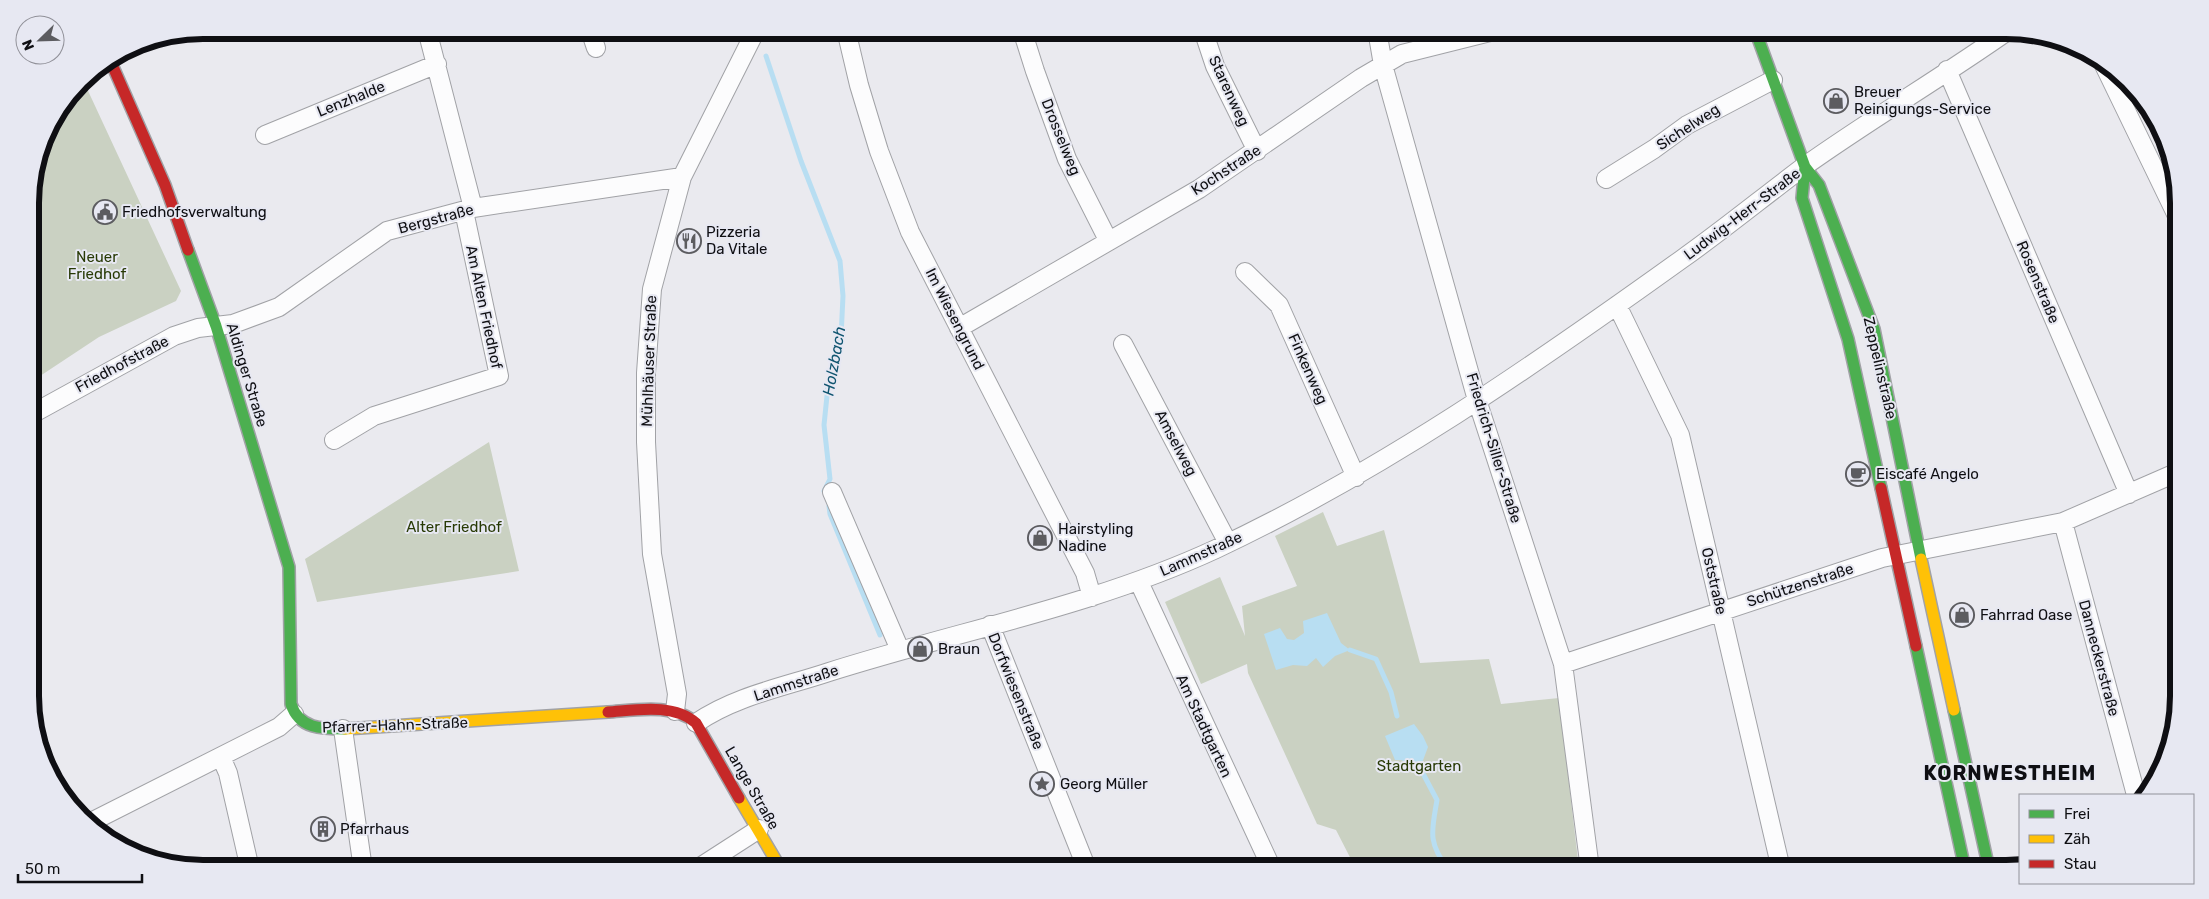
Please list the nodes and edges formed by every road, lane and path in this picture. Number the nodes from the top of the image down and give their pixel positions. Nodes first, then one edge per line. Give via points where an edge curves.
1 (430, 39) edge
2 (593, 39) edge
3 (751, 39) edge
4 (848, 39) edge
5 (1025, 39) edge
6 (1206, 39) edge
7 (1379, 39) edge
8 (1462, 39) edge
9 (1758, 39) edge
10 (1995, 39) edge
11 (596, 48) dead end
12 (437, 64) junction
13 (1383, 65) junction
14 (113, 66) edge
15 (1947, 70) junction
16 (2109, 76) edge
17 (1773, 80) junction
18 (265, 135) dead end
19 (1257, 151) junction
20 (1805, 167) junction
21 (682, 177) junction
22 (1606, 179) dead end
23 (2170, 201) edge
24 (469, 210) junction
25 (1108, 240) junction
26 (1245, 272) dead end
27 (1617, 305) junction
28 (216, 326) junction
29 (959, 328) junction
30 (1123, 344) dead end
31 (1478, 400) junction
32 (39, 410) edge
33 (334, 440) dead end
34 (2170, 476) edge
35 (1356, 477) junction
36 (832, 492) dead end
37 (2129, 494) junction
38 (2063, 522) junction
39 (1228, 543) junction
40 (1920, 549) junction
41 (1896, 555) junction
42 (1139, 582) junction
43 (1092, 597) junction
44 (1720, 612) junction
45 (990, 625) junction
46 (900, 650) junction
47 (1562, 664) junction
48 (675, 712) junction
49 (294, 714) junction
50 (696, 723) junction
51 (343, 729) junction
52 (221, 757) junction
53 (2136, 794) edge
54 (96, 820) edge
55 (759, 829) junction
56 (248, 860) edge
57 (362, 860) edge
58 (711, 860) edge
59 (776, 860) edge
60 (1083, 860) edge
61 (1268, 860) edge
62 (1589, 860) edge
63 (1779, 860) edge
64 (1963, 860) edge
65 (1987, 860) edge

1 - 12 street
2 - 11 street
3 - 21 street, Mühlhäuser Straße
4 - 29 street, Im Wiesengrund via 879,151 910,232
5 - 25 street, Drosselweg via 1068,159
6 - 19 street, Starenweg via 1214,66
7 - 13 street, Friedrich-Siller-Straße
8 - 13 street, Kochstraße via 1402,54
9 - 17 street, Zeppelinstraße
10 - 15 street, Ludwig-Herr-Straße
12 - 18 street, Lenzhalde
12 - 24 street
13 - 19 street, Kochstraße
13 - 31 street, Friedrich-Siller-Straße
14 - 28 street, Aldinger Straße via 165,185
15 - 20 street, Ludwig-Herr-Straße
15 - 37 street, Rosenstraße
16 - 23 street
17 - 20 street, Zeppelinstraße
17 - 22 street, Sichelweg via 1686,125
19 - 25 street, Kochstraße via 1199,189
20 - 27 street, Ludwig-Herr-Straße
20 - 40 street, Zeppelinstraße via 1819,185 1874,330
20 - 41 street, Zeppelinstraße via 1802,198 1848,339
21 - 24 street, Bergstraße
21 - 48 street, Mühlhäuser Straße via 652,289 646,372 652,554 677,694
24 - 28 street, Bergstraße via 387,231 279,308 233,324
24 - 33 street, Am Alten Friedhof via 499,376 374,416
25 - 29 street, Kochstraße
26 - 35 street, Finkenweg via 1280,305
27 - 31 street, Ludwig-Herr-Straße
27 - 44 street, Oststraße via 1680,435
28 - 32 street, Friedhofstraße via 174,336
28 - 49 street, Aldinger Straße via 289,567 290,691
29 - 43 street, Im Wiesengrund via 1085,573
30 - 39 street, Amselweg
31 - 35 street, Lammstraße
31 - 47 street, Friedrich-Siller-Straße
34 - 37 street
35 - 39 street, Lammstraße
36 - 46 street
37 - 38 street
38 - 40 street
38 - 53 street, Danneckerstraße
39 - 42 street, Lammstraße
40 - 41 street
40 - 65 street, Zeppelinstraße
41 - 44 street, Schützenstraße
41 - 64 street, Zeppelinstraße
42 - 43 street, Lammstraße
42 - 61 street, Am Stadtgarten
43 - 45 street, Lammstraße
44 - 47 street, Schützenstraße
44 - 63 street, Oststraße
45 - 46 street, Lammstraße
45 - 60 street, Dorfwiesenstraße
46 - 50 street, Lammstraße via 725,705
47 - 62 street, Friedrich-Siller-Straße
48 - 50 street, Pfarrer-Hahn-Straße via 686,714
48 - 51 street, Pfarrer-Hahn-Straße via 650,709
49 - 51 street, Pfarrer-Hahn-Straße via 317,729
49 - 52 street via 279,727
50 - 55 street, Lange Straße
51 - 57 street
52 - 54 street
52 - 56 street via 228,773
55 - 58 street
55 - 59 street, Lange Straße

